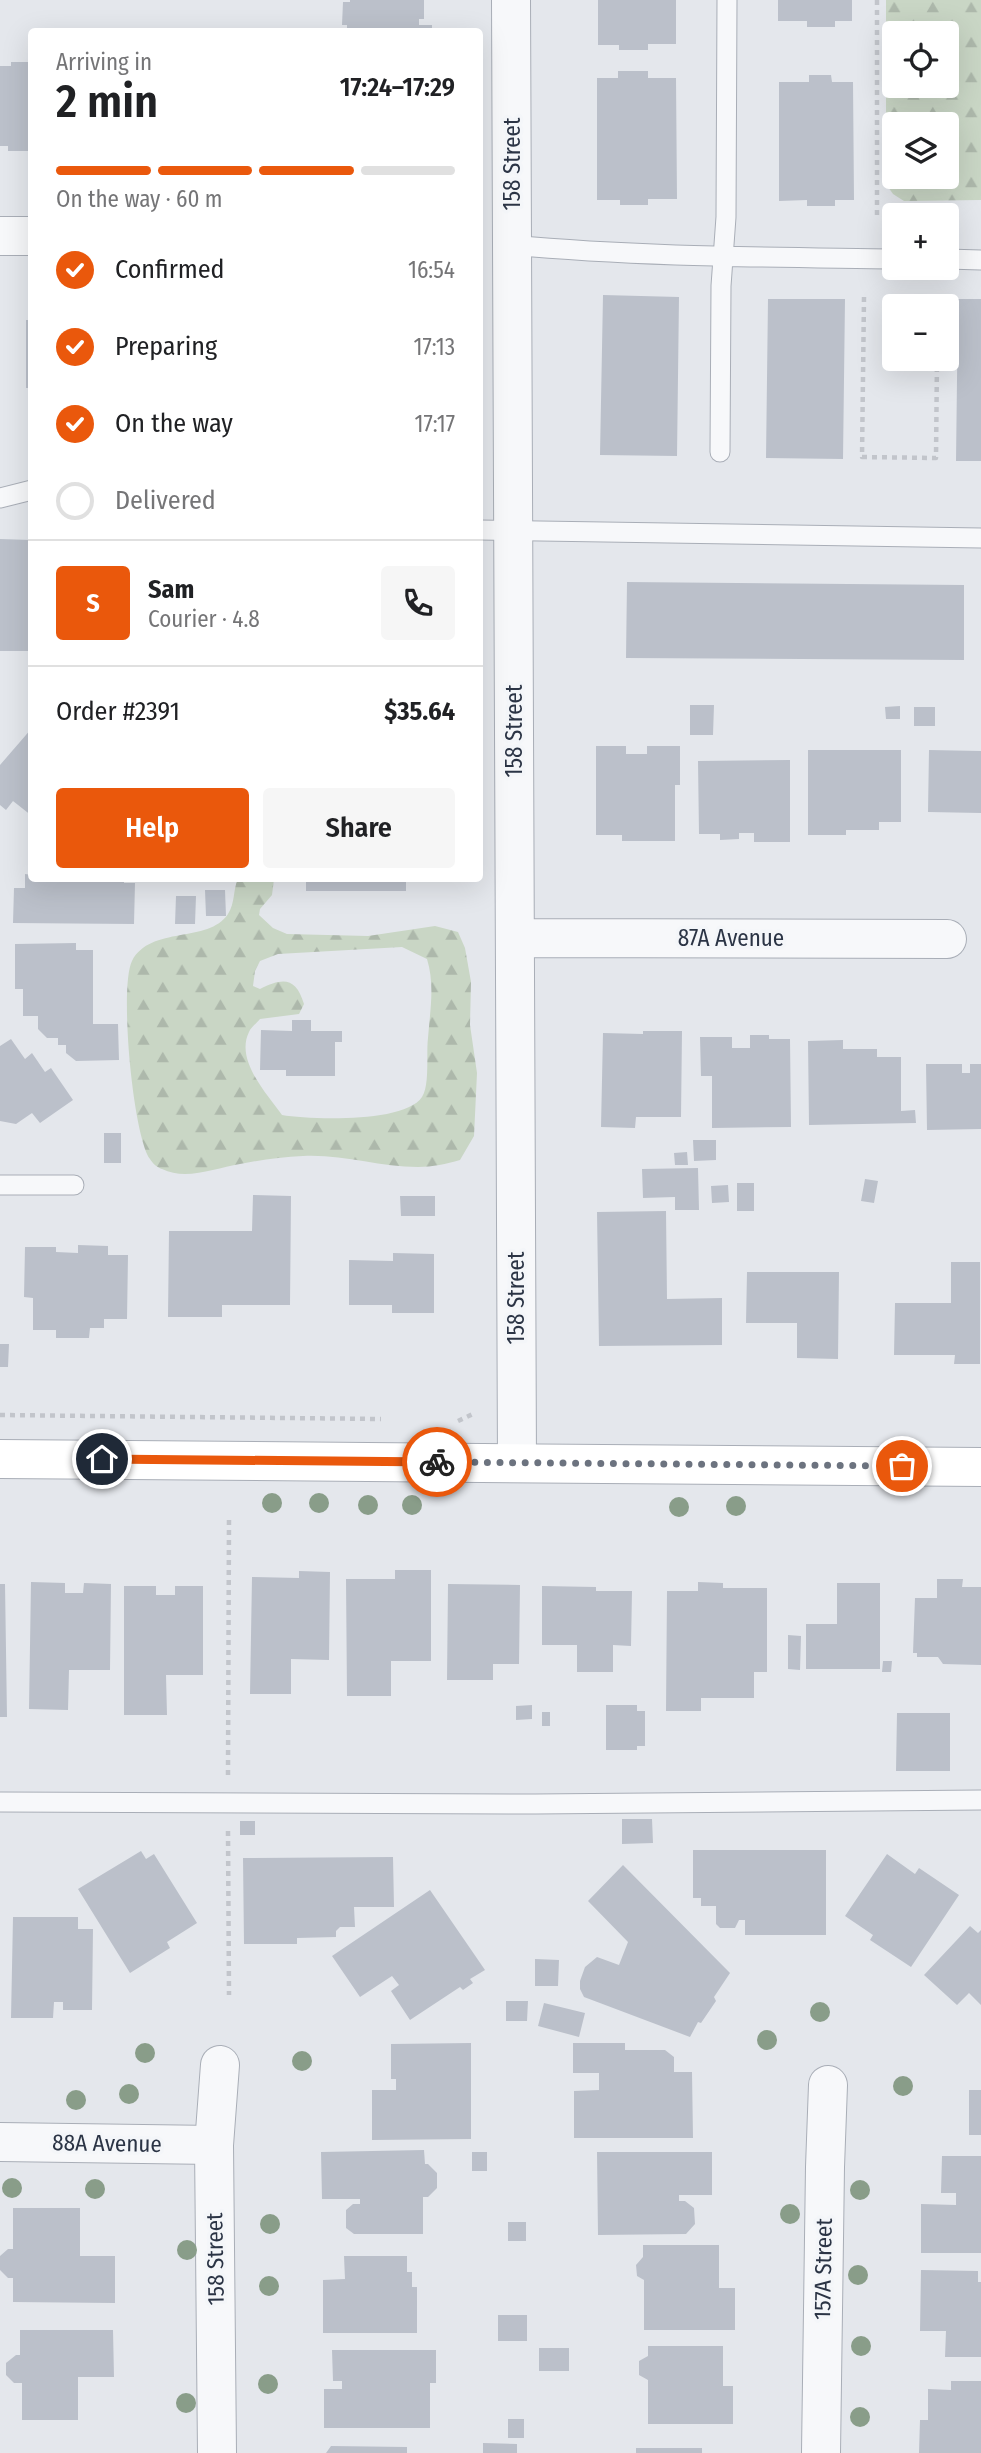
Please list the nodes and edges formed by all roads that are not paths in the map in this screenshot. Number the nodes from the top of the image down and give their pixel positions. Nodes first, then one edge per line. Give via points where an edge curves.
1 (511, 0) edge
2 (727, 0) edge
3 (0, 236) edge
4 (28, 236) edge
5 (496, 244) edge
6 (724, 256) junction
7 (882, 259) edge
8 (959, 259) edge
9 (981, 260) edge
10 (720, 452) dead end
11 (28, 491) edge
12 (0, 498) edge
13 (496, 530) edge
14 (981, 538) edge
15 (515, 938) junction
16 (947, 939) dead end
17 (0, 1185) edge
18 (74, 1185) dead end
19 (0, 1458) edge
20 (517, 1463) junction
21 (981, 1467) edge
22 (981, 1800) edge
23 (0, 1802) edge
24 (220, 2065) dead end
25 (828, 2085) dead end
26 (0, 2142) edge
27 (214, 2145) junction
28 (217, 2453) edge
29 (821, 2453) edge

1 - 5 street, 158 Street
2 - 6 lane
3 - 4 street
5 - 6 lane
5 - 13 street, 158 Street
6 - 7 lane
6 - 10 lane
8 - 9 lane
11 - 12 lane
13 - 14 lane
13 - 15 street, 158 Street
15 - 16 street, 87A Avenue
15 - 20 street, 158 Street
17 - 18 lane
19 - 20 main road
20 - 21 main road
22 - 23 lane
24 - 27 street, 158 Street
25 - 29 street, 157A Street
26 - 27 street, 88A Avenue
27 - 28 street, 158 Street

